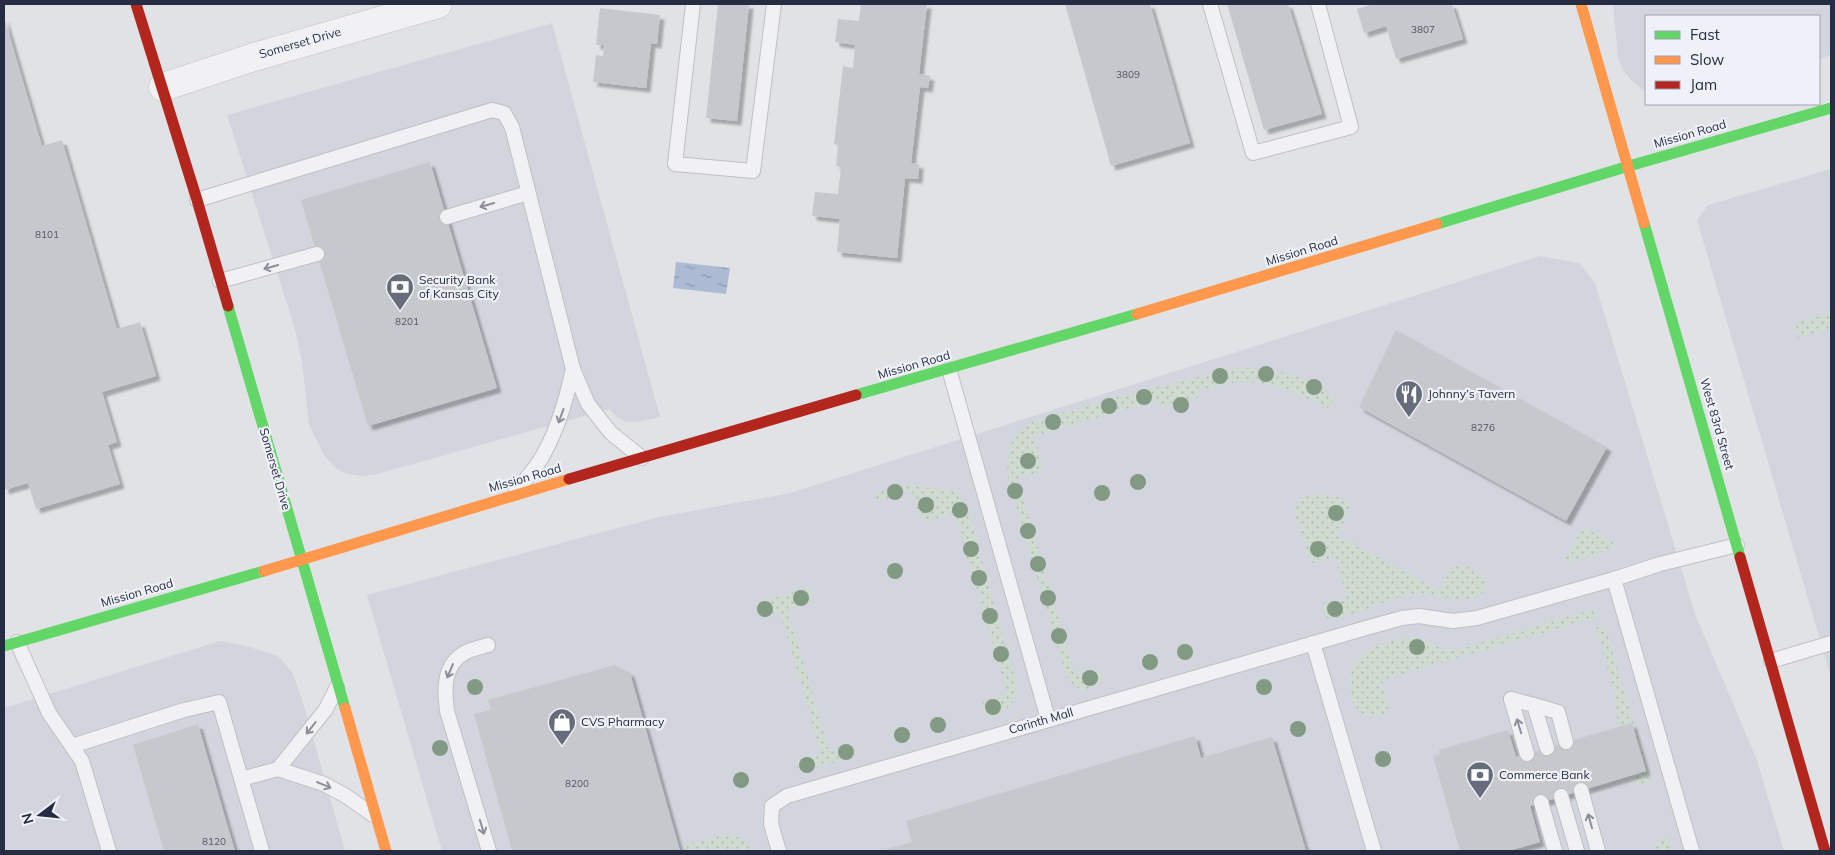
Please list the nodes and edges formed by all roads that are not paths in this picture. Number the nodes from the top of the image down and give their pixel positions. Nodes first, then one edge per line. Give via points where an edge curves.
1 (136, 4) edge
2 (438, 4) edge
3 (693, 4) edge
4 (774, 4) edge
5 (1210, 4) edge
6 (1318, 4) edge
7 (1581, 4) edge
8 (163, 87) junction
9 (1831, 108) edge
10 (1629, 166) junction
11 (528, 193) junction
12 (197, 200) junction
13 (446, 216) dead end
14 (318, 254) dead end
15 (220, 281) junction
16 (573, 369) junction
17 (949, 369) junction
18 (642, 458) junction
19 (513, 495) junction
20 (1738, 545) junction
21 (301, 560) junction
22 (1614, 579) junction
23 (1313, 643) junction
24 (1831, 643) edge
25 (10, 644) edge
26 (488, 645) dead end
27 (1771, 661) junction
28 (338, 687) junction
29 (1534, 705) junction
30 (1048, 719) junction
31 (1566, 742) dead end
32 (72, 746) junction
33 (1547, 748) dead end
34 (1527, 754) dead end
35 (278, 769) junction
36 (241, 779) junction
37 (1581, 790) dead end
38 (1561, 796) dead end
39 (1541, 802) dead end
40 (376, 817) junction
41 (109, 851) edge
42 (262, 851) edge
43 (386, 851) edge
44 (489, 851) edge
45 (779, 851) edge
46 (1374, 851) edge
47 (1556, 851) edge
48 (1577, 851) edge
49 (1598, 851) edge
50 (1692, 851) edge
51 (1825, 851) edge

1 - 8 main road, Somerset Drive
2 - 8 street, Somerset Drive via 254,56
3 - 4 lane via 675,164 753,171
5 - 6 lane via 1253,153 1351,127
7 - 10 main road, West 83rd Street
8 - 12 main road, Somerset Drive
9 - 10 main road, Mission Road
10 - 17 main road, Mission Road
10 - 20 main road, West 83rd Street
11 - 12 lane via 512,127 504,113 492,110
11 -> 13 lane
11 - 16 lane
12 - 15 main road, Somerset Drive
14 -> 15 lane
15 - 21 main road, Somerset Drive
16 - 18 lane via 588,404 611,433
16 -> 19 lane via 554,434 541,459
17 - 18 main road, Mission Road
17 - 30 lane
18 - 19 main road, Mission Road
19 - 21 main road, Mission Road
20 - 22 lane, Corinth Mall
20 - 27 main road, West 83rd Street
21 - 25 main road, Mission Road
21 - 28 main road, Somerset Drive
22 - 23 lane, Corinth Mall via 1477,618 1453,621 1419,616 1402,618
22 - 50 lane
23 - 30 lane, Corinth Mall
23 - 46 lane
24 - 27 lane
25 - 32 lane via 49,713
26 -> 44 lane via 466,652 454,662 444,689 447,711
27 - 51 main road, West 83rd Street
28 -> 35 lane via 326,709
28 - 40 main road, Somerset Drive
29 - 31 lane via 1558,712
29 - 33 lane
34 -> 29 lane via 1511,699
30 - 45 lane, Corinth Mall via 787,796 772,806 771,824
32 - 36 lane via 219,702
32 - 41 lane via 82,761
35 - 36 lane
35 -> 40 lane via 324,784
36 - 42 lane
49 -> 37 lane
38 - 48 lane
39 - 47 lane
40 - 43 main road, Somerset Drive

